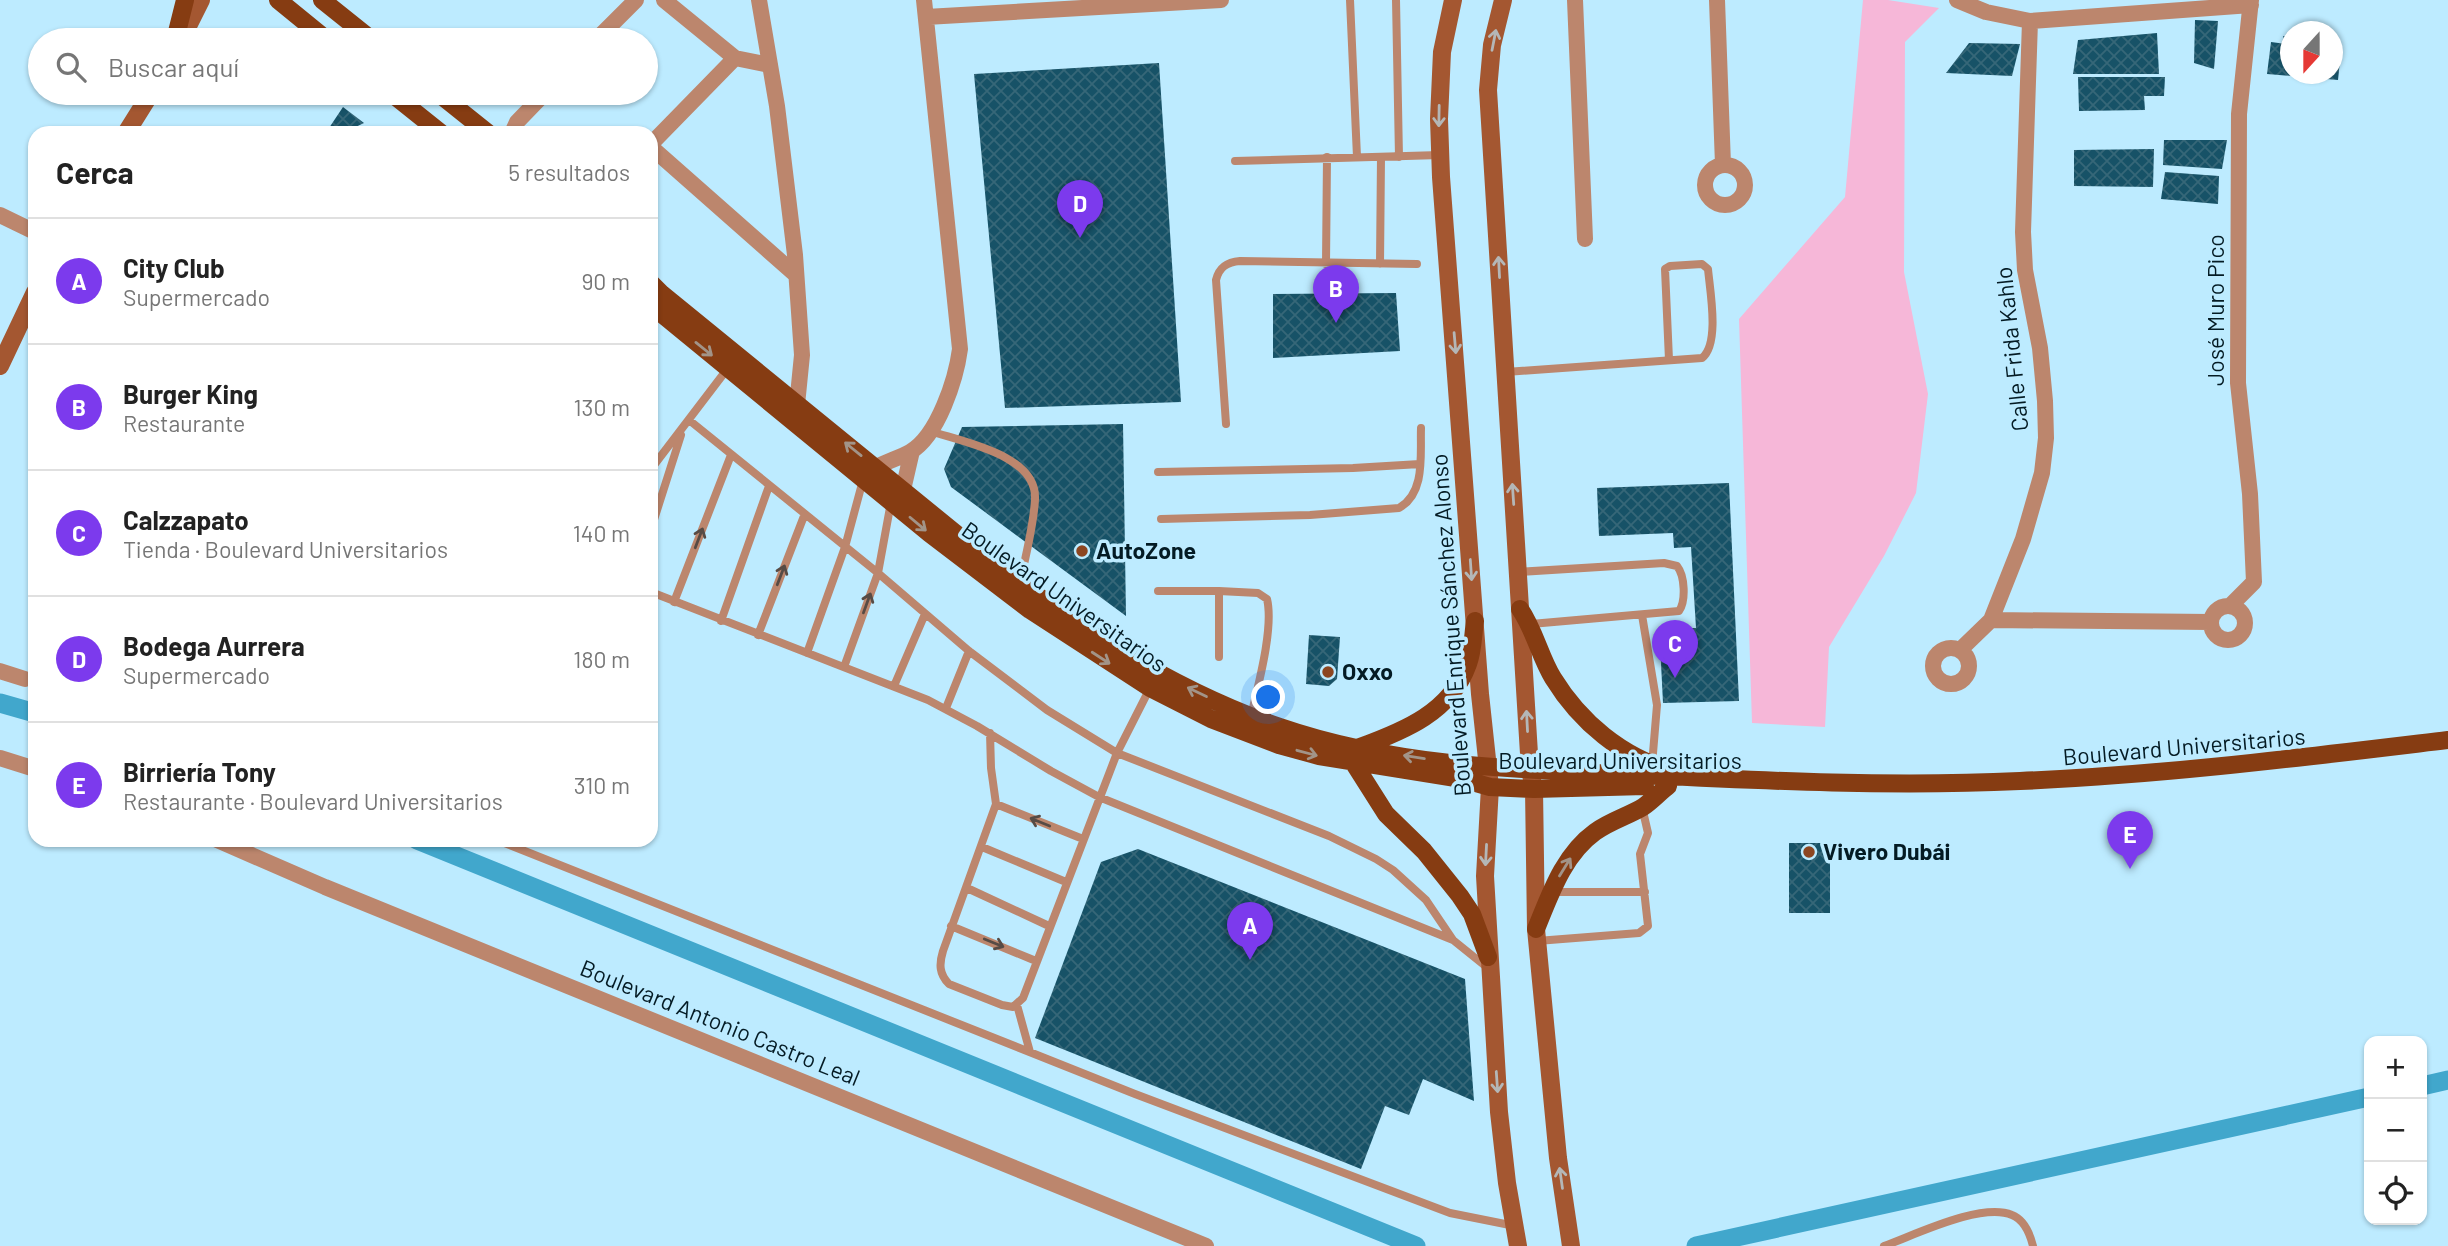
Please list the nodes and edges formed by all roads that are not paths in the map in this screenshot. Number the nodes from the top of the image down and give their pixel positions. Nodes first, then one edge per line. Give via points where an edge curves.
1 (185, 0) edge
2 (201, 0) edge
3 (278, 0) edge
4 (322, 0) edge
5 (636, 0) edge
6 (664, 0) edge
7 (759, 0) edge
8 (924, 0) edge
9 (1218, 0) edge
10 (1350, 0) edge
11 (1396, 0) edge
12 (1453, 0) edge
13 (1503, 0) edge
14 (1574, 0) edge
15 (1717, 0) edge
16 (1957, 0) edge
17 (2251, 3) edge
18 (926, 17) junction
19 (2030, 21) junction
20 (180, 28) edge
21 (185, 28) edge
22 (312, 28) edge
23 (357, 28) edge
24 (608, 28) edge
25 (735, 58) junction
26 (770, 65) junction
27 (144, 105) edge
28 (406, 105) edge
29 (453, 105) edge
30 (533, 105) edge
31 (130, 126) edge
32 (431, 126) edge
33 (479, 126) edge
34 (515, 126) edge
35 (658, 139) edge
36 (658, 152) edge
37 (1440, 155) junction
38 (1357, 157) junction
39 (1381, 157) junction
40 (1399, 157) junction
41 (1327, 158) junction
42 (1236, 161) dead end
43 (1723, 165) dead end
44 (0, 215) edge
45 (28, 229) edge
46 (1585, 239) dead end
47 (1326, 264) junction
48 (1380, 264) junction
49 (1417, 264) dead end
50 (796, 275) junction
51 (658, 300) edge
52 (658, 301) edge
53 (28, 307) edge
54 (1669, 360) junction
55 (0, 366) edge
56 (727, 368) junction
57 (1506, 372) junction
58 (797, 405) junction
59 (689, 421) junction
60 (1226, 424) dead end
61 (1421, 428) dead end
62 (682, 429) junction
63 (929, 430) junction
64 (912, 451) junction
65 (731, 455) junction
66 (658, 460) edge
67 (1420, 464) junction
68 (869, 472) junction
69 (1158, 472) dead end
70 (769, 486) junction
71 (897, 496) junction
72 (658, 506) edge
73 (804, 516) junction
74 (1161, 519) dead end
75 (845, 547) junction
76 (1518, 572) junction
77 (878, 573) junction
78 (1020, 584) junction
79 (1158, 591) dead end
80 (1219, 591) junction
81 (658, 595) edge
82 (674, 602) junction
83 (2231, 606) junction
84 (925, 614) junction
85 (1642, 615) junction
86 (1526, 616) junction
87 (1991, 620) junction
88 (721, 621) junction
89 (1475, 621) junction
90 (2211, 622) junction
91 (758, 635) junction
92 (1960, 650) dead end
93 (969, 651) junction
94 (807, 653) junction
95 (1219, 657) dead end
96 (844, 667) junction
97 (0, 671) edge
98 (25, 679) dead end
99 (894, 686) junction
100 (1150, 688) junction
101 (946, 708) junction
102 (1251, 716) junction
103 (990, 733) junction
104 (2448, 740) edge
105 (2448, 747) edge
106 (2393, 749) junction
107 (1117, 753) junction
108 (1355, 755) junction
109 (0, 758) edge
110 (1653, 765) junction
111 (1486, 766) junction
112 (28, 767) edge
113 (1530, 771) junction
114 (1699, 778) junction
115 (1668, 786) junction
116 (1490, 787) junction
117 (1534, 789) junction
118 (1099, 797) junction
119 (996, 804) junction
120 (1642, 807) junction
121 (1083, 839) junction
122 (233, 847) edge
123 (515, 847) edge
124 (982, 847) junction
125 (1066, 882) junction
126 (967, 888) junction
127 (1645, 892) junction
128 (1543, 893) junction
129 (951, 926) junction
130 (1049, 926) junction
131 (1537, 935) junction
132 (1453, 940) junction
133 (1036, 961) junction
134 (1489, 963) junction
135 (1017, 1005) junction
136 (1030, 1052) junction
137 (1515, 1226) junction
138 (1206, 1246) edge
139 (1518, 1246) edge
140 (1571, 1246) edge
141 (1884, 1246) edge
142 (2033, 1246) edge

1 - 20 main road
2 - 21 main road
3 - 22 main road
4 - 23 main road
5 - 24 street
6 - 25 street
7 - 26 street
8 - 18 street
9 - 18 street
10 - 38 lane
11 - 40 lane
12 -> 37 main road, Boulevard Enrique Sánchez Alonso via 1443,52
57 -> 13 main road via 1489,90 1492,45
14 - 46 street
15 - 43 street
16 - 19 street via 1986,12
17 - 19 street
17 - 83 street, José Muro Pico via 2239,114 2238,383 2254,582
18 - 63 street via 960,349 954,384
19 - 87 street, Calle Frida Kahlo via 2025,270 2040,348 2046,438 2035,502
25 - 26 street
25 - 35 street
26 - 50 street
27 - 31 main road
28 - 32 main road
29 - 33 main road
30 - 34 street
36 - 50 street
37 - 40 lane
37 -> 89 main road, Boulevard Enrique Sánchez Alonso
38 - 39 lane
38 - 41 lane
39 - 40 lane
39 - 48 lane
41 - 42 lane
41 - 47 lane
44 - 45 street
47 - 48 lane
47 - 60 lane via 1232,262 1219,272
48 - 49 lane
50 - 58 street via 802,355
51 - 58 main road, Boulevard Universitarios
52 -> 56 main road, Boulevard Universitarios
53 - 55 main road
54 - 54 lane via 1665,269 1702,264 1708,269 1711,346 1702,358
54 - 57 lane
56 - 59 lane
56 - 68 main road, Boulevard Universitarios
76 -> 57 main road
68 -> 58 main road, Boulevard Universitarios
59 - 62 lane
59 - 65 lane
61 - 67 lane
62 - 66 lane
62 - 72 lane
63 - 64 street
63 - 78 lane via 996,453 1028,473 1036,498
64 - 68 street
64 - 71 street
65 - 70 lane
82 -> 65 lane
67 - 69 lane
67 - 74 lane via 1414,494 1405,505 1391,510
68 - 71 main road, Boulevard Universitarios
68 - 75 lane
70 - 73 lane
70 - 88 lane
71 - 77 lane
71 - 78 main road, Boulevard Universitarios
71 -> 100 main road, Boulevard Universitarios via 929,533 1030,610
73 - 75 lane
91 -> 73 lane
75 - 77 lane
75 - 94 lane
76 - 85 lane via 1677,566 1682,608 1675,613
76 - 86 main road
77 - 84 lane
96 -> 77 lane
102 -> 78 main road, Boulevard Universitarios via 1155,672
79 - 80 lane
80 - 95 lane
80 - 102 lane via 1258,593 1269,610
81 - 82 lane
82 - 88 lane
83 - 90 street via 2221,607
83 - 90 street via 2241,610 2246,621 2238,637 2222,639
84 - 93 lane
84 - 99 lane
85 - 86 lane
85 - 110 lane via 1657,705
86 - 110 main road via 1553,678 1587,721 1622,750
113 -> 86 main road
87 - 90 street
87 - 92 street, Calle Frida Kahlo
88 - 91 lane
89 - 108 main road via 1469,663 1446,701 1401,732
89 - 111 main road, Boulevard Enrique Sánchez Alonso
91 - 94 lane
93 - 101 lane
93 - 107 lane via 1048,710
94 - 96 lane
96 - 99 lane
97 - 98 street
99 - 101 lane
100 - 107 lane
100 -> 108 main road, Boulevard Universitarios via 1268,741 1319,756
101 - 103 lane
102 - 108 main road, Boulevard Universitarios
103 - 118 lane
103 - 119 lane
104 - 106 main road
105 - 106 main road
106 - 114 main road, Boulevard Universitarios via 2015,782
106 - 115 main road, Boulevard Universitarios via 2082,781
107 - 118 lane
107 - 132 lane via 1376,859 1426,900
111 -> 108 main road, Boulevard Universitarios
108 - 116 main road, Boulevard Universitarios
108 - 134 main road via 1386,814 1460,896
109 - 112 street
110 - 114 main road
111 - 113 main road, Boulevard Universitarios
111 - 116 main road, Boulevard Enrique Sánchez Alonso
113 - 114 main road, Boulevard Universitarios
113 - 117 main road
115 - 117 main road, Boulevard Universitarios
115 - 120 main road
116 - 117 main road, Boulevard Universitarios
116 -> 134 main road, Boulevard Enrique Sánchez Alonso via 1485,877
117 - 128 main road
118 - 121 lane
118 - 132 lane
121 -> 119 lane
119 - 124 lane
120 - 127 lane via 1648,833 1640,854
128 -> 120 main road via 1593,833
121 - 125 lane
122 - 138 street, Boulevard Antonio Castro Leal
123 - 136 lane
124 - 125 lane
124 - 126 lane
125 - 130 lane
126 - 129 lane
126 - 130 lane
127 - 128 lane
127 - 131 lane via 1648,926 1639,933
128 - 131 main road
129 -> 133 lane
129 - 135 lane via 940,958 946,981 1002,1005
130 - 133 lane
140 -> 131 main road
132 - 134 lane
133 - 135 lane
134 -> 137 main road, Boulevard Enrique Sánchez Alonso via 1499,1112
135 - 136 lane
136 - 137 lane via 1450,1213
137 - 139 main road, Boulevard Enrique Sánchez Alonso
141 - 142 lane via 1967,1216 1992,1212 2013,1215 2027,1227

